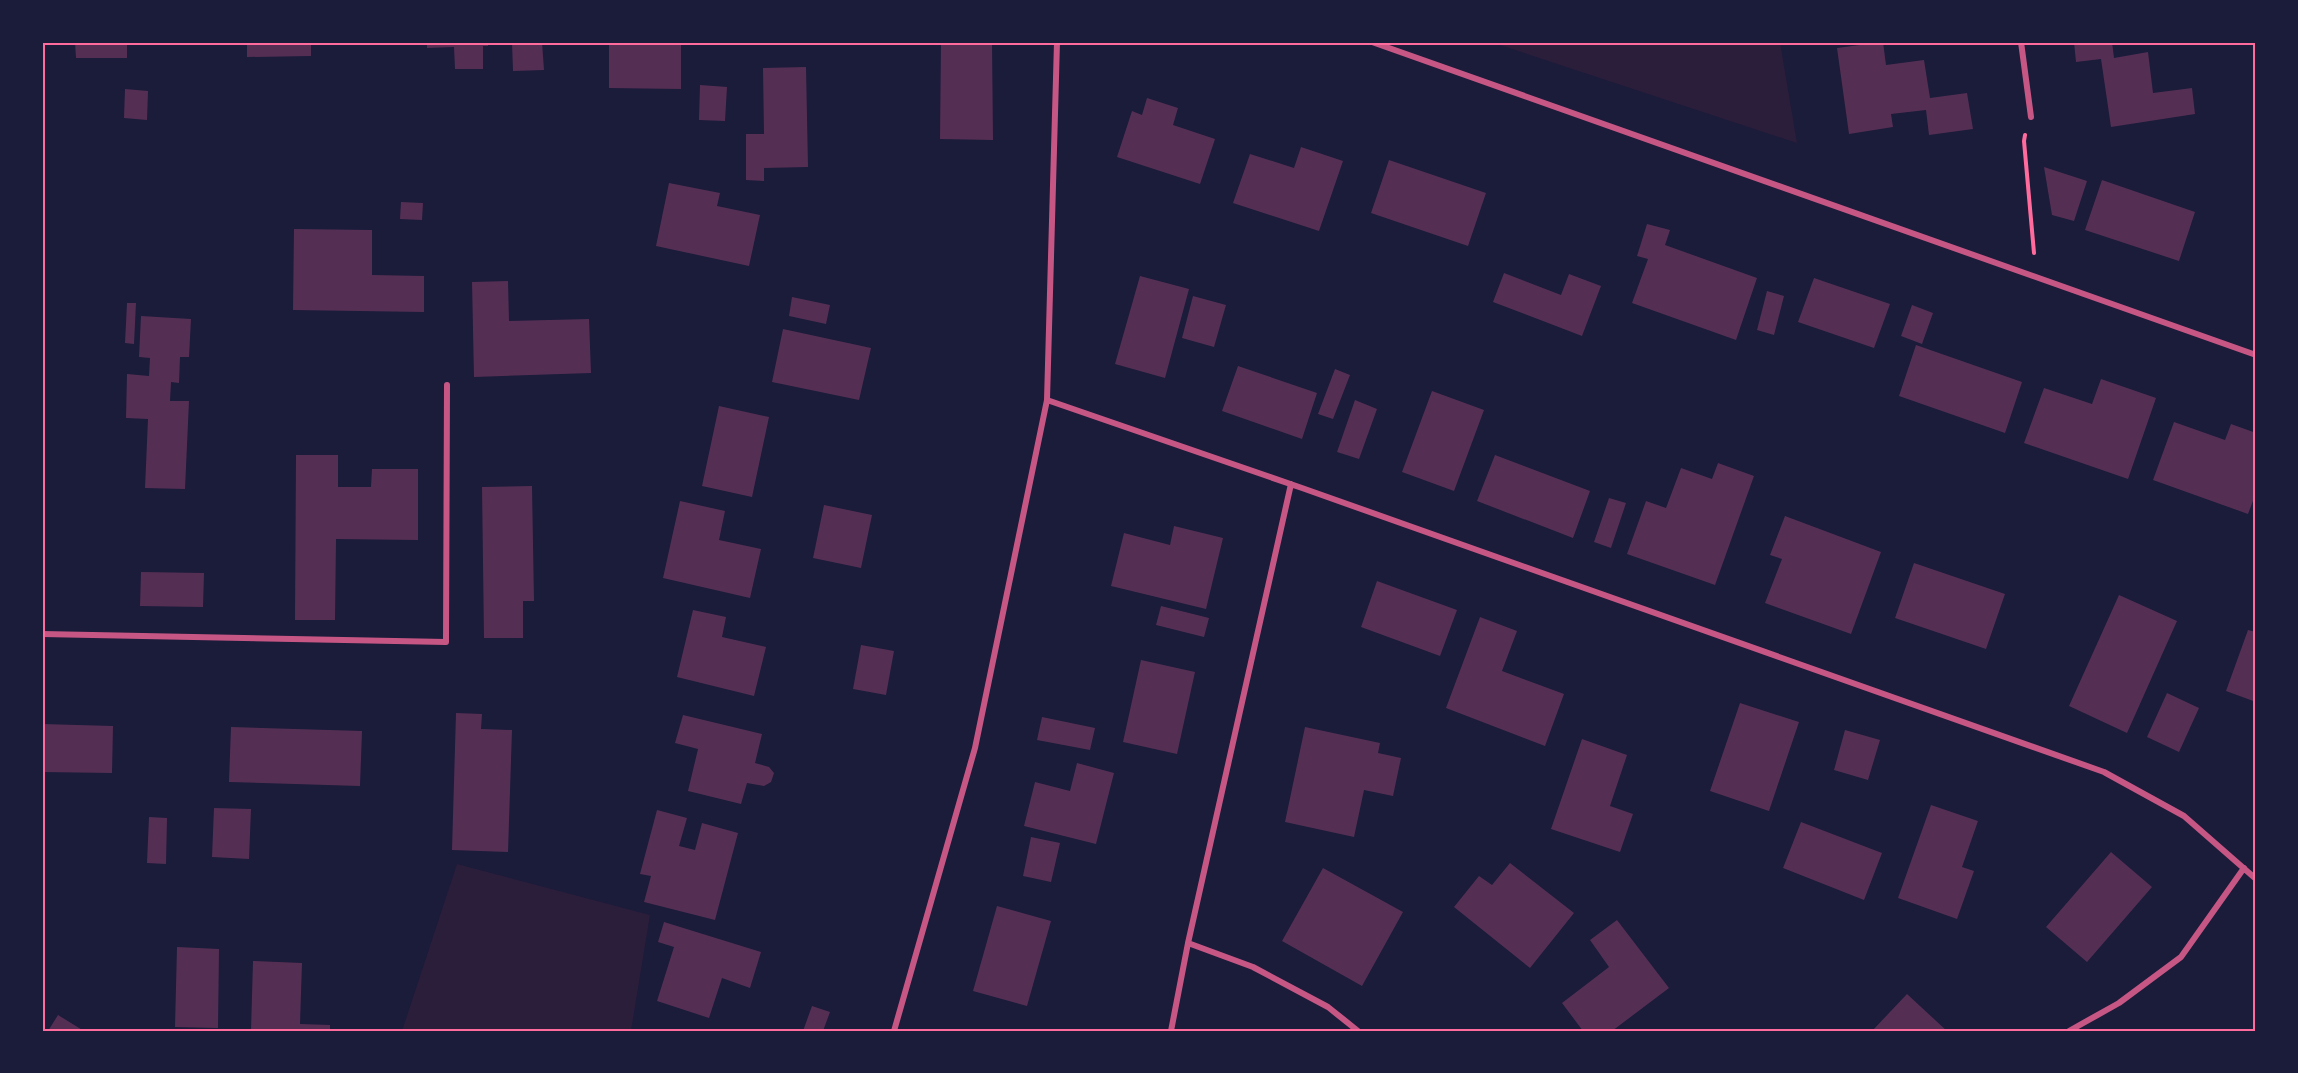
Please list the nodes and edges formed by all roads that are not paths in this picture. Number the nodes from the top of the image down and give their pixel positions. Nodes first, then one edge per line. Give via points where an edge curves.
1 (1057, 42) edge
2 (1372, 42) edge
3 (2021, 42) edge
4 (2031, 117) road end
5 (2256, 355) edge
6 (447, 384) dead end
7 (1047, 400) junction
8 (1291, 484) junction
9 (42, 634) edge
10 (2244, 868) junction
11 (2256, 879) edge
12 (1188, 943) junction
13 (894, 1031) edge
14 (1171, 1031) edge
15 (1358, 1031) edge
16 (2068, 1031) edge

1 - 7 street
2 - 5 street
3 - 4 street
6 - 9 street via 447,642
7 - 8 street
7 - 13 street via 975,748
8 - 10 street via 2104,772 2184,816
8 - 12 street
10 - 11 street
10 - 16 street via 2181,957 2119,1003
12 - 14 street
12 - 15 street via 1253,967 1328,1007

